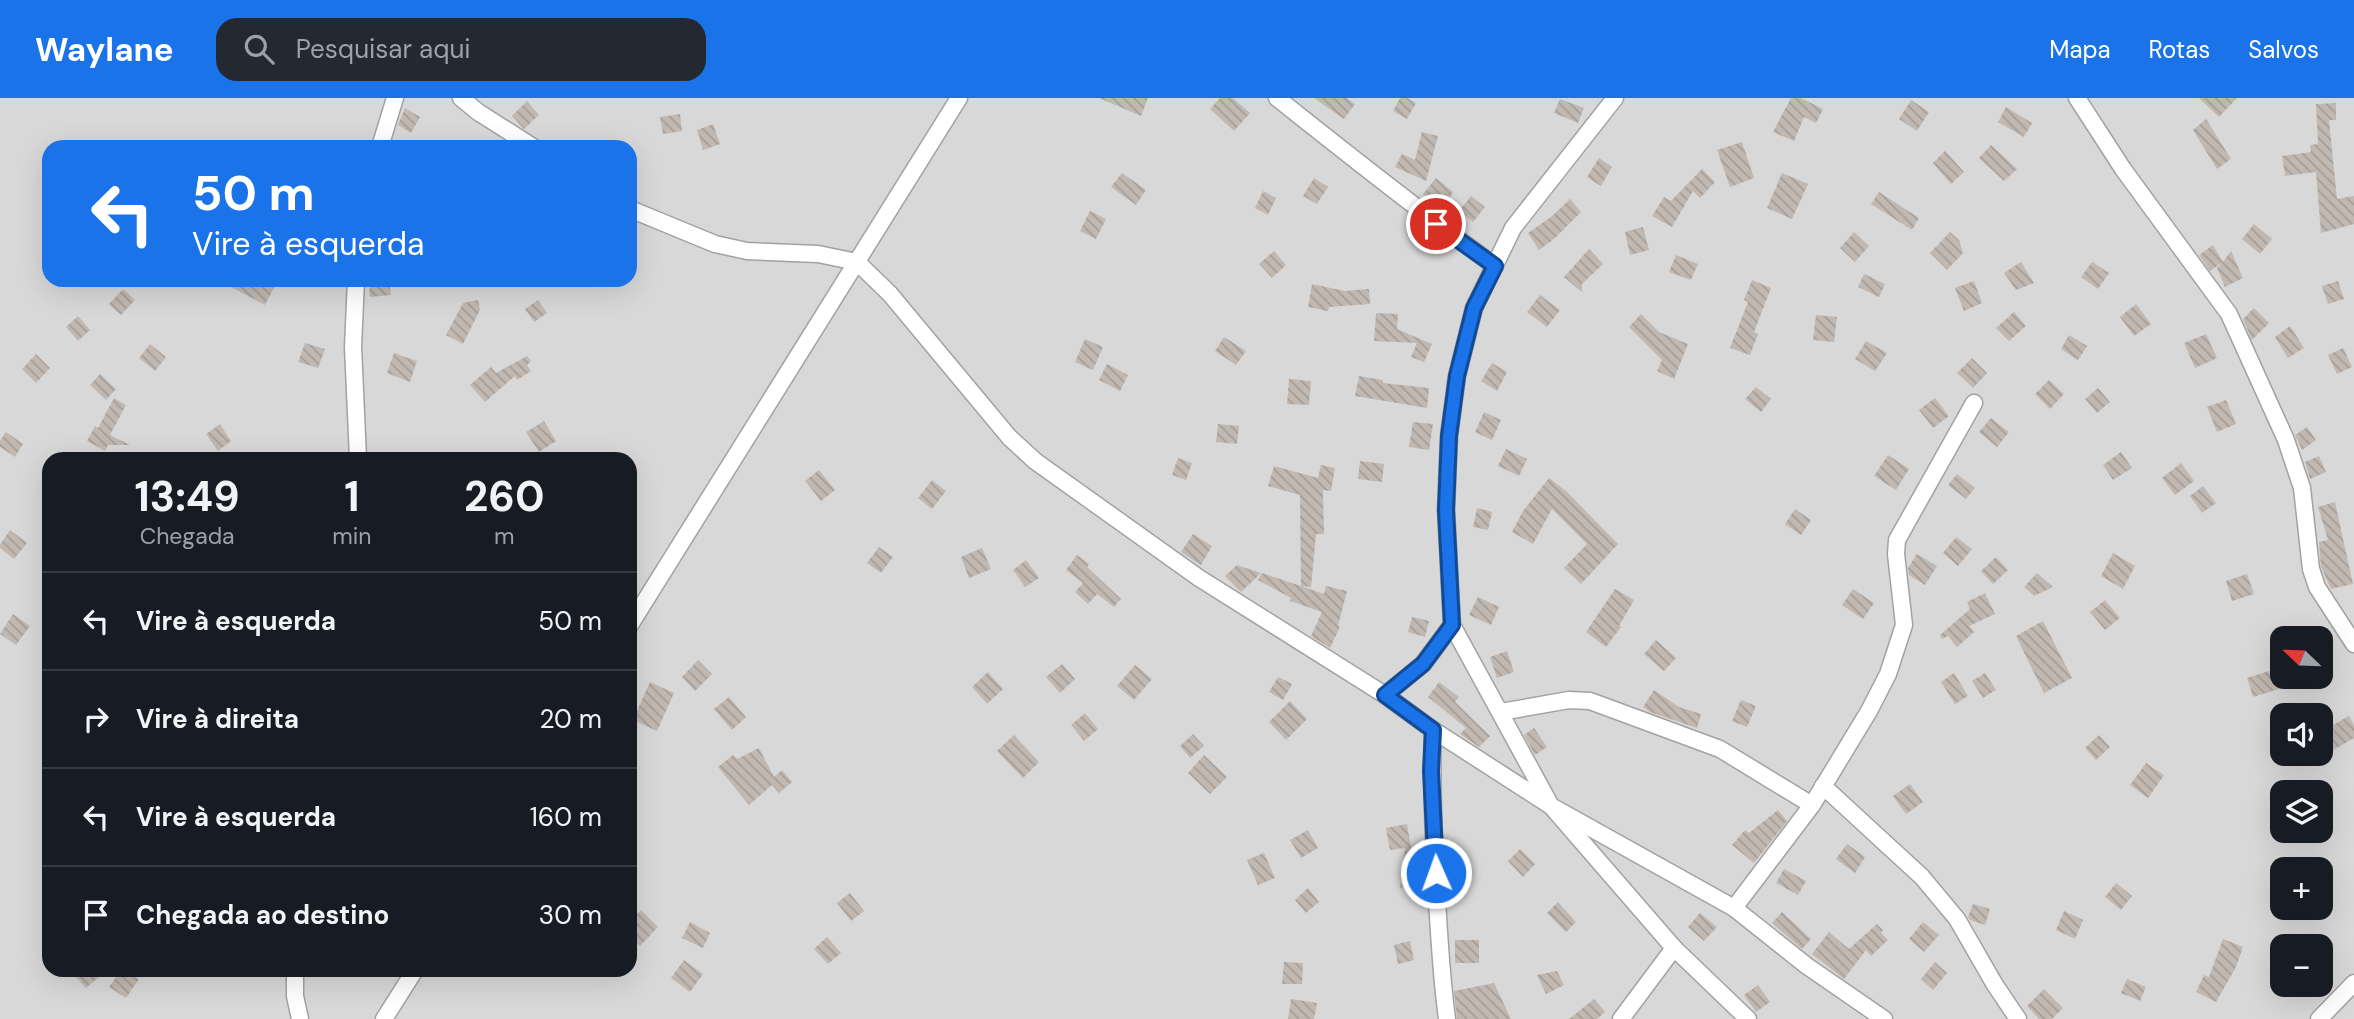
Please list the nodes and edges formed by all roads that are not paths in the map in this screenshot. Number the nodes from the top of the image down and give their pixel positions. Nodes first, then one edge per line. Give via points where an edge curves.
1 (395, 98) edge
2 (461, 98) edge
3 (959, 98) edge
4 (1277, 98) edge
5 (1615, 98) edge
6 (2077, 98) edge
7 (382, 140) edge
8 (522, 140) edge
9 (637, 212) edge
10 (857, 262) junction
11 (1495, 266) junction
12 (356, 287) edge
13 (1974, 403) dead end
14 (358, 452) edge
15 (637, 614) edge
16 (1452, 625) junction
17 (2354, 644) edge
18 (1385, 695) junction
19 (1501, 712) junction
20 (1433, 730) junction
21 (1823, 786) junction
22 (1812, 805) junction
23 (1552, 806) junction
24 (1734, 908) junction
25 (1674, 948) junction
26 (295, 977) edge
27 (411, 977) edge
28 (2354, 983) edge
29 (300, 1019) edge
30 (384, 1019) edge
31 (1447, 1019) edge
32 (1621, 1019) edge
33 (1748, 1019) edge
34 (1884, 1019) edge
35 (2018, 1019) edge
36 (2319, 1019) edge

1 - 7 street
2 - 8 street
3 - 10 street
4 - 11 street
5 - 11 street via 1513,228
6 - 17 street via 2123,169 2230,314 2287,440 2302,488 2317,587
9 - 10 street via 715,244
10 - 15 street
10 - 18 street via 890,294 1009,438 1035,461 1199,578
11 - 16 street via 1474,308 1457,376 1449,436 1446,510
12 - 14 street
13 - 21 street via 1897,540 1904,625 1888,674
16 - 18 street via 1423,664
16 - 19 street
18 - 20 street
19 - 22 street via 1569,700 1590,701 1720,749
19 - 23 street
20 - 23 street
20 - 31 street via 1438,924
21 - 22 street
21 - 35 street via 1922,877 1957,919
22 - 24 street
23 - 24 street
23 - 25 street
24 - 34 street
25 - 32 street
25 - 33 street
26 - 29 street
27 - 30 street
28 - 36 street

